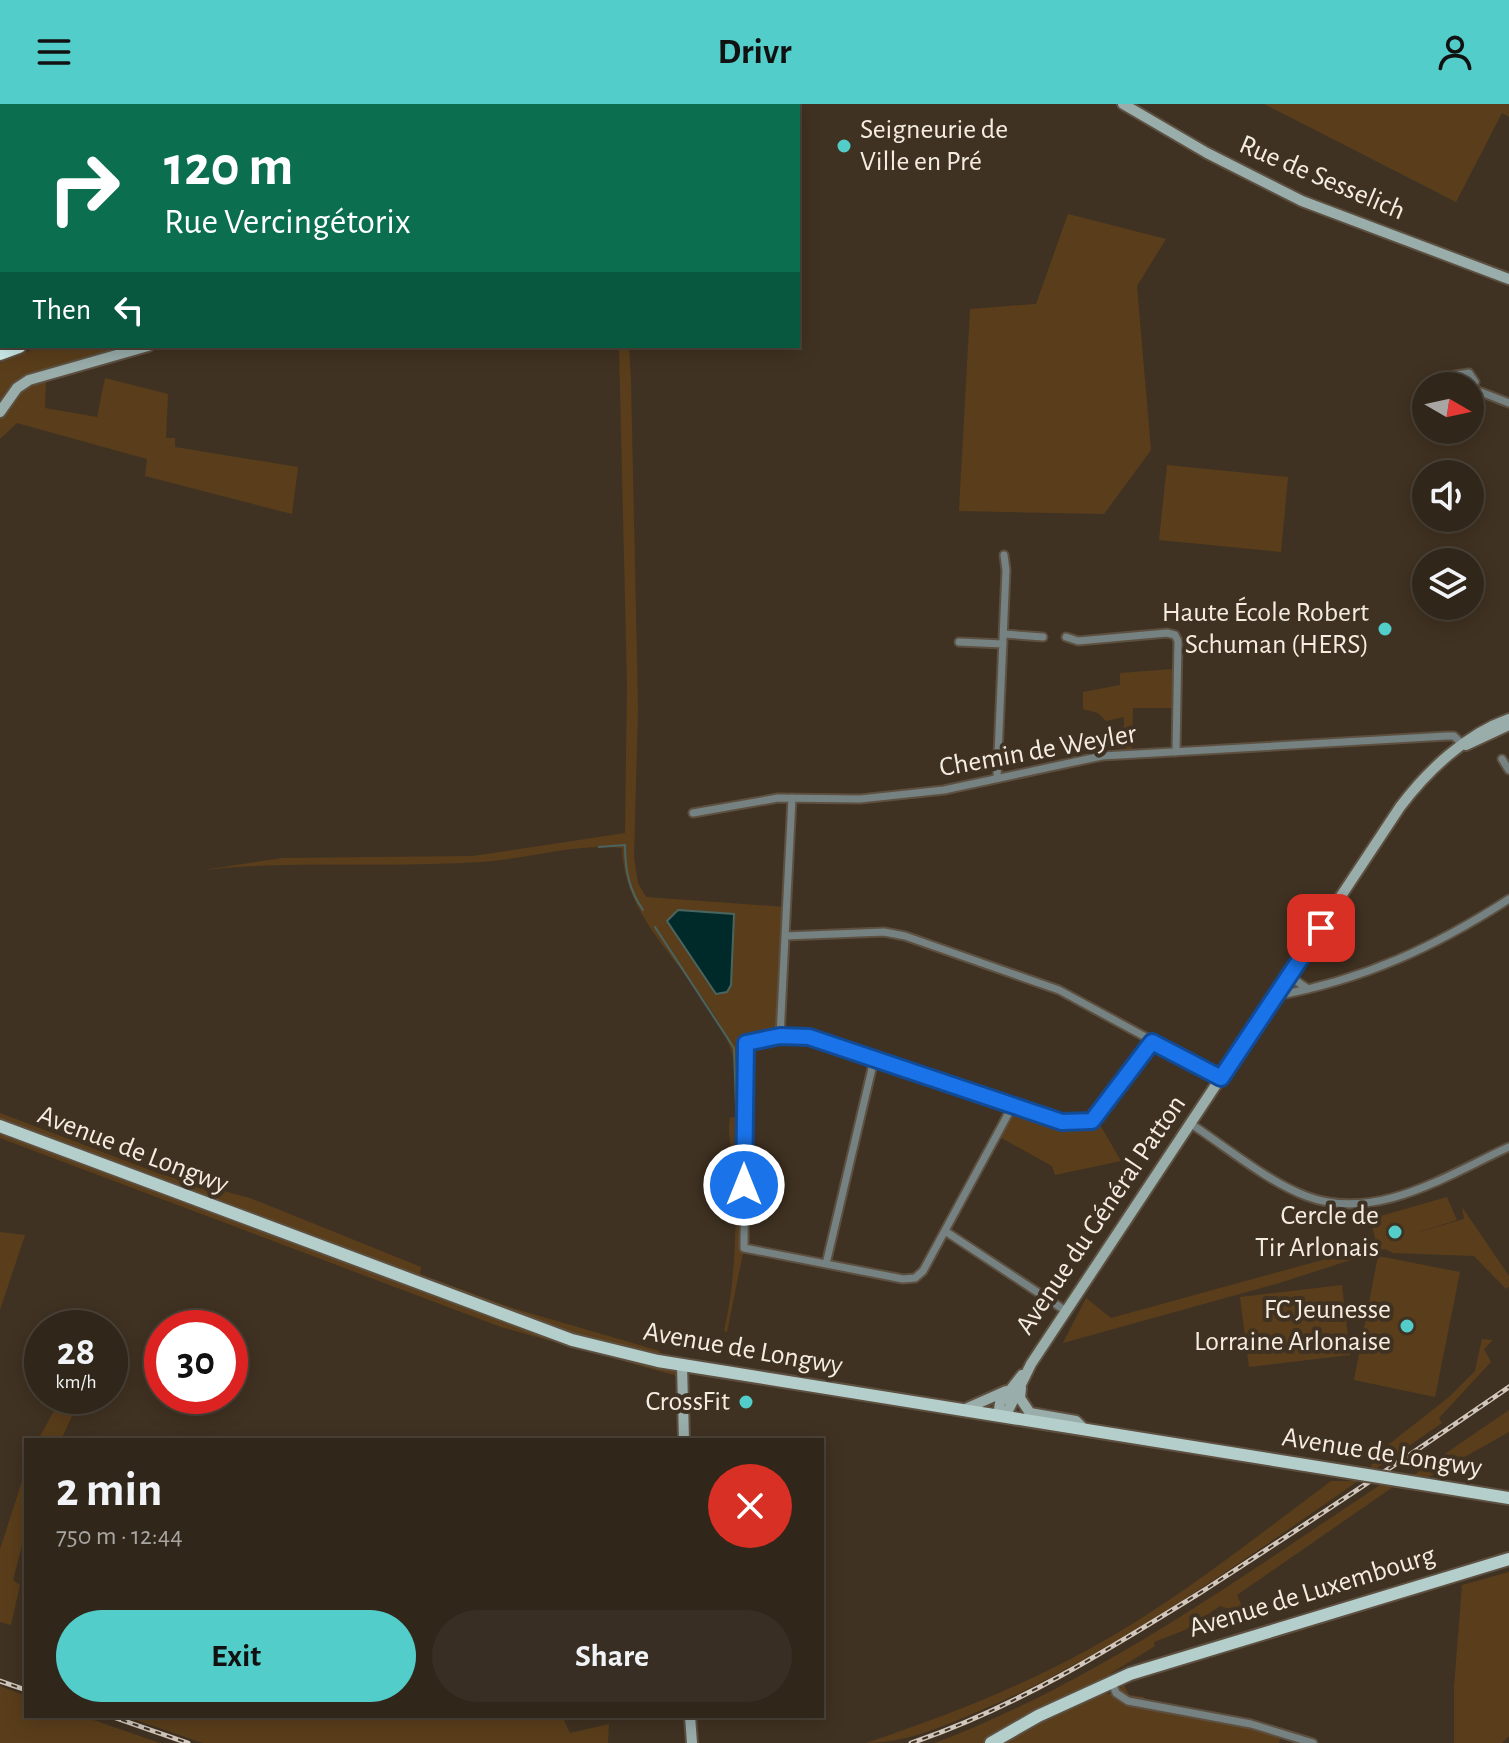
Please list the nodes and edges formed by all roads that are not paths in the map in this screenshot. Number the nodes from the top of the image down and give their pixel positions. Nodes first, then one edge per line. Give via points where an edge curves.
1 (1123, 104) edge
2 (1509, 279) edge
3 (141, 348) edge
4 (1484, 395) edge
5 (1509, 403) edge
6 (0, 412) edge
7 (1004, 555) dead end
8 (1004, 634) junction
9 (1043, 637) dead end
10 (1066, 637) dead end
11 (959, 642) dead end
12 (1003, 644) junction
13 (1509, 719) edge
14 (1509, 725) edge
15 (1460, 748) junction
16 (1176, 752) junction
17 (1502, 759) dead end
18 (1509, 770) edge
19 (997, 778) junction
20 (792, 798) junction
21 (693, 813) dead end
22 (1509, 899) edge
23 (785, 936) junction
24 (1289, 976) junction
25 (1310, 990) junction
26 (1275, 996) junction
27 (780, 1036) junction
28 (1152, 1042) junction
29 (874, 1060) junction
30 (1221, 1078) junction
31 (1012, 1107) junction
32 (1191, 1124) junction
33 (0, 1126) edge
34 (1509, 1147) edge
35 (945, 1231) junction
36 (826, 1264) junction
37 (1066, 1311) junction
38 (1031, 1364) junction
39 (682, 1365) junction
40 (1008, 1390) junction
41 (962, 1410) junction
42 (1002, 1417) junction
43 (1085, 1430) junction
44 (684, 1438) edge
45 (1509, 1498) edge
46 (1509, 1559) edge
47 (1112, 1682) junction
48 (690, 1718) edge
49 (692, 1743) edge
50 (991, 1743) edge
51 (1313, 1743) edge

1 - 2 main road, Rue de Sesselich via 1302,201
3 - 6 main road via 29,380
4 - 5 street
7 - 8 street
8 - 9 street
8 - 12 street
10 - 16 street via 1078,641 1175,635
11 - 12 street
12 - 19 street
13 - 15 main road, Avenue du Général Patton
14 - 15 main road, Avenue du Général Patton
15 - 16 street, Chemin de Weyler via 1454,736
15 - 24 main road, Avenue du Général Patton via 1408,796
16 - 19 street, Chemin de Weyler via 1102,756
17 - 18 street
19 - 20 street, Chemin de Weyler via 905,795
20 - 21 street, Chemin de Weyler
20 - 23 street
22 - 25 street via 1413,956
23 - 27 street
23 - 28 street via 905,936 1059,990
24 - 25 street
24 - 26 main road, Avenue du Général Patton
25 - 26 street
26 - 30 main road, Avenue du Général Patton
27 - 29 street via 809,1037
27 - 36 street via 746,1043 744,1248
28 - 30 street
28 - 31 street via 1092,1121 1062,1122
29 - 31 street
29 - 36 street
30 - 32 main road, Avenue du Général Patton
31 - 35 street
32 - 34 street via 1305,1196 1335,1203 1392,1199
32 - 37 main road, Avenue du Général Patton
33 - 39 main road, Avenue de Longwy via 572,1340
35 - 36 street via 915,1278
35 - 37 street
37 - 38 main road, Avenue du Général Patton
38 - 40 main road
38 - 42 main road
38 - 43 main road via 1022,1387 1023,1408 1076,1421
39 - 41 main road, Avenue de Longwy
39 - 44 main road
40 - 41 main road
40 - 42 main road
41 - 42 main road, Avenue de Longwy
42 - 43 main road, Avenue de Longwy
43 - 45 main road, Avenue de Longwy, bridge
46 - 47 main road, Avenue de Luxembourg
47 - 50 main road, Avenue de Luxembourg
47 - 51 street via 1116,1693 1128,1701 1251,1724
48 - 49 main road

